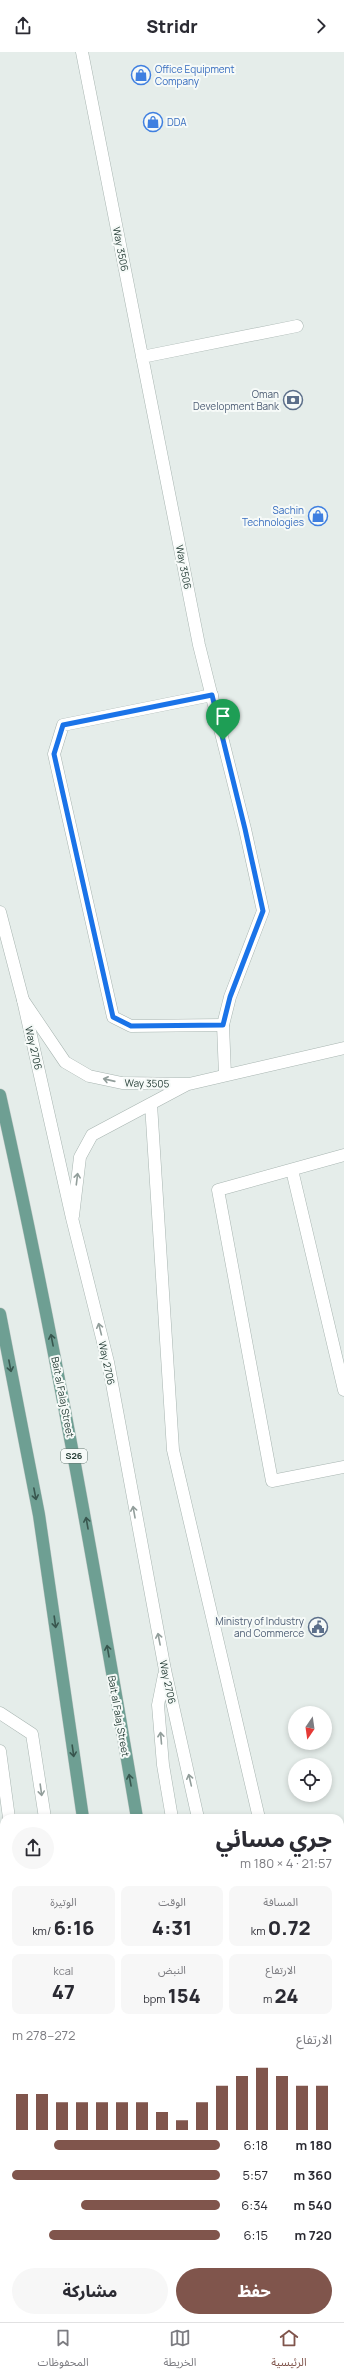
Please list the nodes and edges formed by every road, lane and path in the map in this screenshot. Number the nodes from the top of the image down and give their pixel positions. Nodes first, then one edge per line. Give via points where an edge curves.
1 (82, 52) edge
2 (298, 326) dead end
3 (142, 357) junction
4 (212, 695) junction
5 (0, 912) edge
6 (23, 1000) junction
7 (223, 1025) junction
8 (344, 1048) edge
9 (225, 1075) junction
10 (189, 1084) junction
11 (0, 1096) edge
12 (151, 1104) junction
13 (344, 1155) edge
14 (292, 1170) junction
15 (72, 1218) junction
16 (0, 1314) edge
17 (344, 1390) edge
18 (344, 1467) edge
19 (165, 1670) junction
20 (0, 1713) edge
21 (0, 1751) edge
22 (8, 1814) edge
23 (44, 1814) edge
24 (82, 1814) edge
25 (136, 1814) edge
26 (171, 1814) edge
27 (197, 1814) edge
28 (258, 1814) edge

1 - 3 street, Way 3506
2 - 3 street
3 - 4 street, Way 3506 via 199,645
4 - 7 street, Way 3506 via 263,911 230,997
4 - 7 street via 63,725 54,754 113,1017 131,1026
5 - 6 street, Way 2706
10 -> 6 street, Way 3505 via 122,1084 89,1076 65,1062
6 - 15 street, Way 2706
7 - 9 street, Way 3506
8 - 9 street, Way 3505
9 - 10 street, Way 3505
10 - 12 street, Way 3505
25 -> 11 main road, Bait al Falaj Street / S26 via 81,1490 34,1243
15 -> 12 street, Way 3505 via 80,1157 92,1135
12 - 28 street via 173,1450
13 - 14 street
14 - 17 street
14 - 18 street via 218,1190 272,1481
19 -> 15 street, Way 2706 via 108,1362
16 -> 24 main road via 39,1515
26 -> 19 street via 163,1765 158,1705
27 -> 19 street, Way 2706
20 -> 23 street via 32,1734
21 - 22 street

